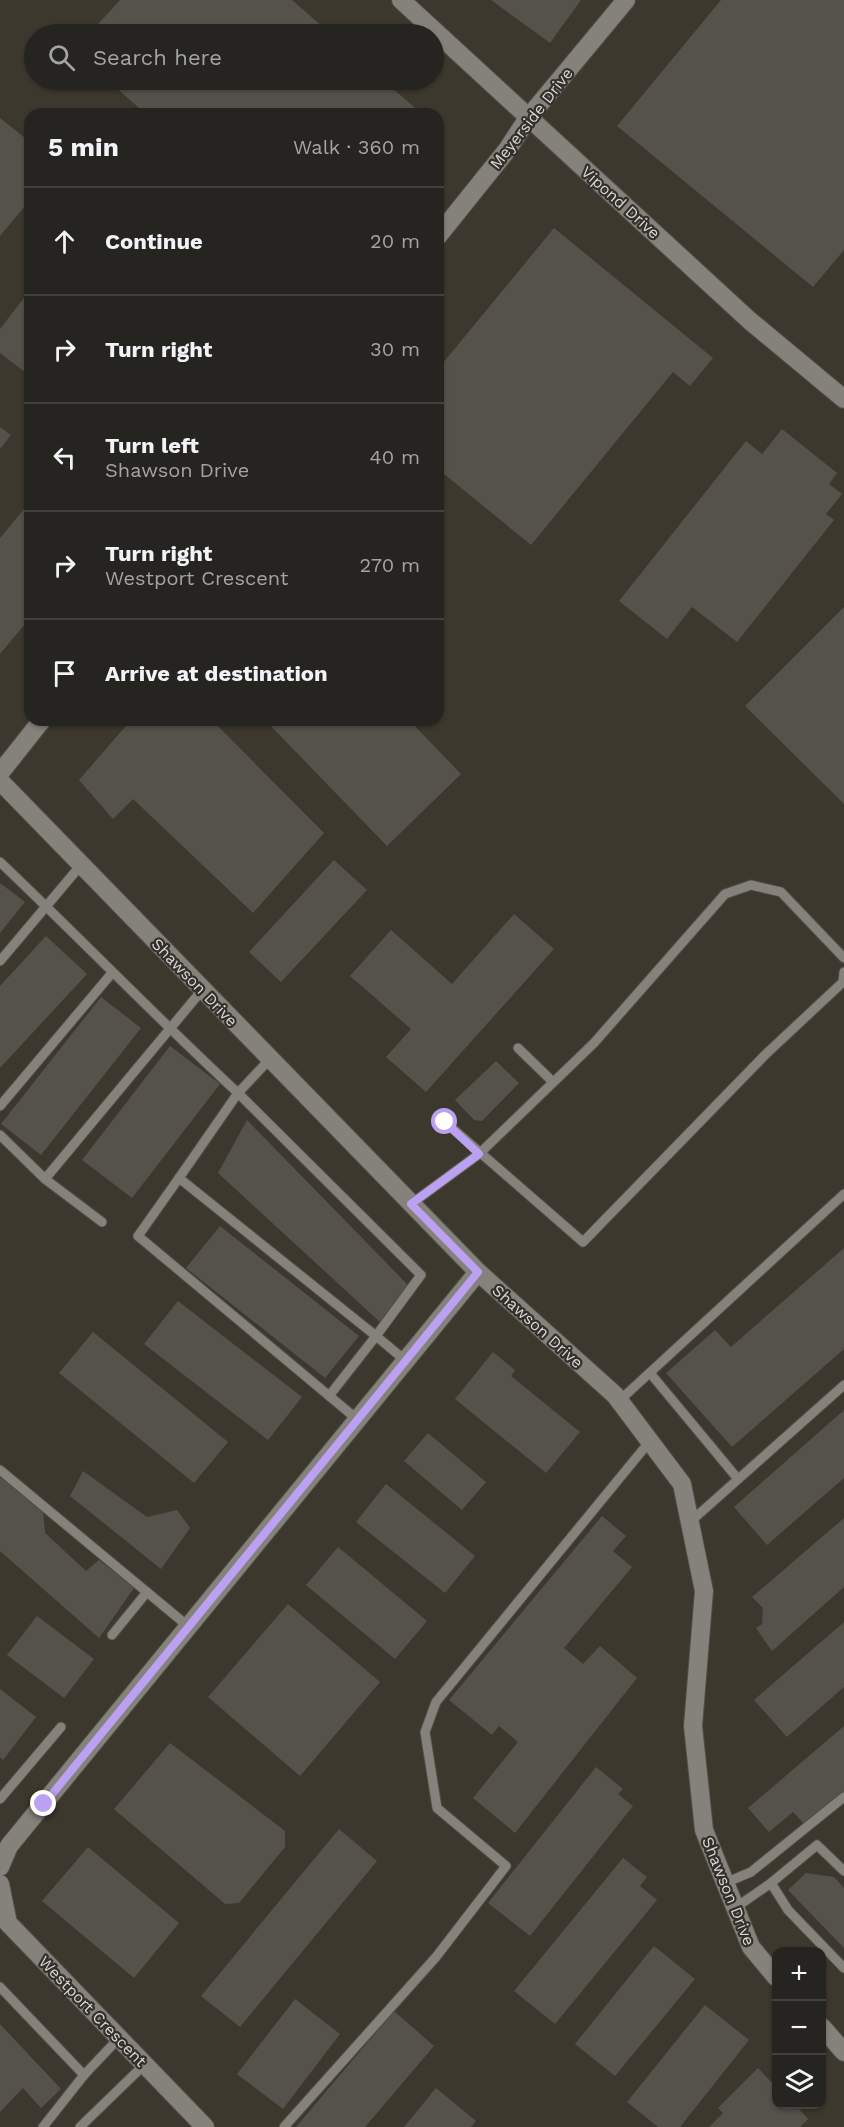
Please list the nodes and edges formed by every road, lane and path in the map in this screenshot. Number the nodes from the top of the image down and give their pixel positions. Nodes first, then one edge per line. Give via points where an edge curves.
1 (401, 0) edge
2 (626, 0) edge
3 (427, 24) edge
4 (444, 40) edge
5 (528, 118) junction
6 (444, 229) edge
7 (844, 399) edge
8 (37, 726) edge
9 (0, 773) edge
10 (0, 782) edge
11 (0, 862) edge
12 (81, 865) junction
13 (47, 906) junction
14 (844, 958) edge
15 (0, 961) edge
16 (844, 972) edge
17 (112, 973) junction
18 (202, 989) junction
19 (169, 1029) junction
20 (518, 1048) dead end
21 (269, 1060) junction
22 (554, 1082) junction
23 (238, 1094) junction
24 (0, 1106) edge
25 (445, 1122) dead end
26 (0, 1135) edge
27 (479, 1154) junction
28 (179, 1178) junction
29 (45, 1179) junction
30 (844, 1194) edge
31 (411, 1204) junction
32 (102, 1222) dead end
33 (478, 1272) junction
34 (376, 1336) junction
35 (406, 1361) junction
36 (650, 1373) junction
37 (844, 1384) edge
38 (328, 1396) junction
39 (619, 1401) junction
40 (358, 1420) junction
41 (650, 1442) junction
42 (0, 1470) edge
43 (738, 1479) junction
44 (690, 1522) junction
45 (147, 1592) junction
46 (189, 1627) junction
47 (112, 1635) dead end
48 (61, 1727) dead end
49 (844, 1797) edge
50 (0, 1799) edge
51 (0, 1866) edge
52 (844, 1871) edge
53 (725, 1883) junction
54 (771, 1883) junction
55 (0, 1884) edge
56 (735, 1908) junction
57 (4, 1928) edge
58 (844, 1968) edge
59 (772, 1971) edge
60 (0, 1987) edge
61 (826, 2032) edge
62 (119, 2038) junction
63 (844, 2052) edge
64 (145, 2064) junction
65 (84, 2074) junction
66 (43, 2127) edge
67 (80, 2127) edge
68 (205, 2127) edge
69 (284, 2127) edge

1 - 3 street, Vipond Drive
2 - 5 street, Meyerside Drive
4 - 5 street, Vipond Drive
5 - 6 street, Meyerside Drive
5 - 7 street, Vipond Drive via 749,320
8 - 9 street
10 - 12 street, Shawson Drive
11 - 13 lane
12 - 13 lane
12 - 18 street, Shawson Drive
13 - 15 lane
13 - 17 lane
14 - 22 lane via 781,892 751,885 725,894 594,1043
16 - 27 lane via 843,982 766,1054 584,1242
17 - 19 lane
17 - 24 lane
18 - 19 lane
18 - 21 street, Shawson Drive
19 - 23 lane
19 - 29 lane
20 - 22 lane
21 - 23 lane
21 - 31 street, Shawson Drive
22 - 27 lane
23 - 28 lane
23 - 34 lane via 421,1275
25 - 27 lane
26 - 29 lane
27 - 31 lane
28 - 34 lane
28 - 38 lane via 138,1236
29 - 32 lane
30 - 36 lane
31 - 33 street, Shawson Drive
33 - 35 street
33 - 39 street, Shawson Drive
34 - 35 lane
34 - 38 lane
35 - 40 street
36 - 39 lane
36 - 43 lane
37 - 43 lane
38 - 40 lane
39 - 41 street, Shawson Drive
40 - 46 street
41 - 44 street, Shawson Drive via 682,1484
41 - 69 lane via 436,1702 425,1732 437,1808 506,1866 430,1965
42 - 45 lane
43 - 44 lane
44 - 53 street, Shawson Drive via 704,1591 693,1726 704,1830
45 - 46 lane
45 - 47 lane
46 - 51 street via 9,1846
48 - 50 lane
49 - 53 lane via 751,1872
52 - 54 lane via 817,1845
53 - 56 street, Shawson Drive
54 - 56 lane
54 - 58 lane via 788,1910
55 - 57 street, Westport Crescent
56 - 59 street, Shawson Drive via 751,1947
57 - 62 street, Westport Crescent
60 - 65 lane
61 - 63 street
62 - 64 street, Westport Crescent
62 - 65 lane
64 - 67 lane
64 - 68 street, Westport Crescent
65 - 66 lane

